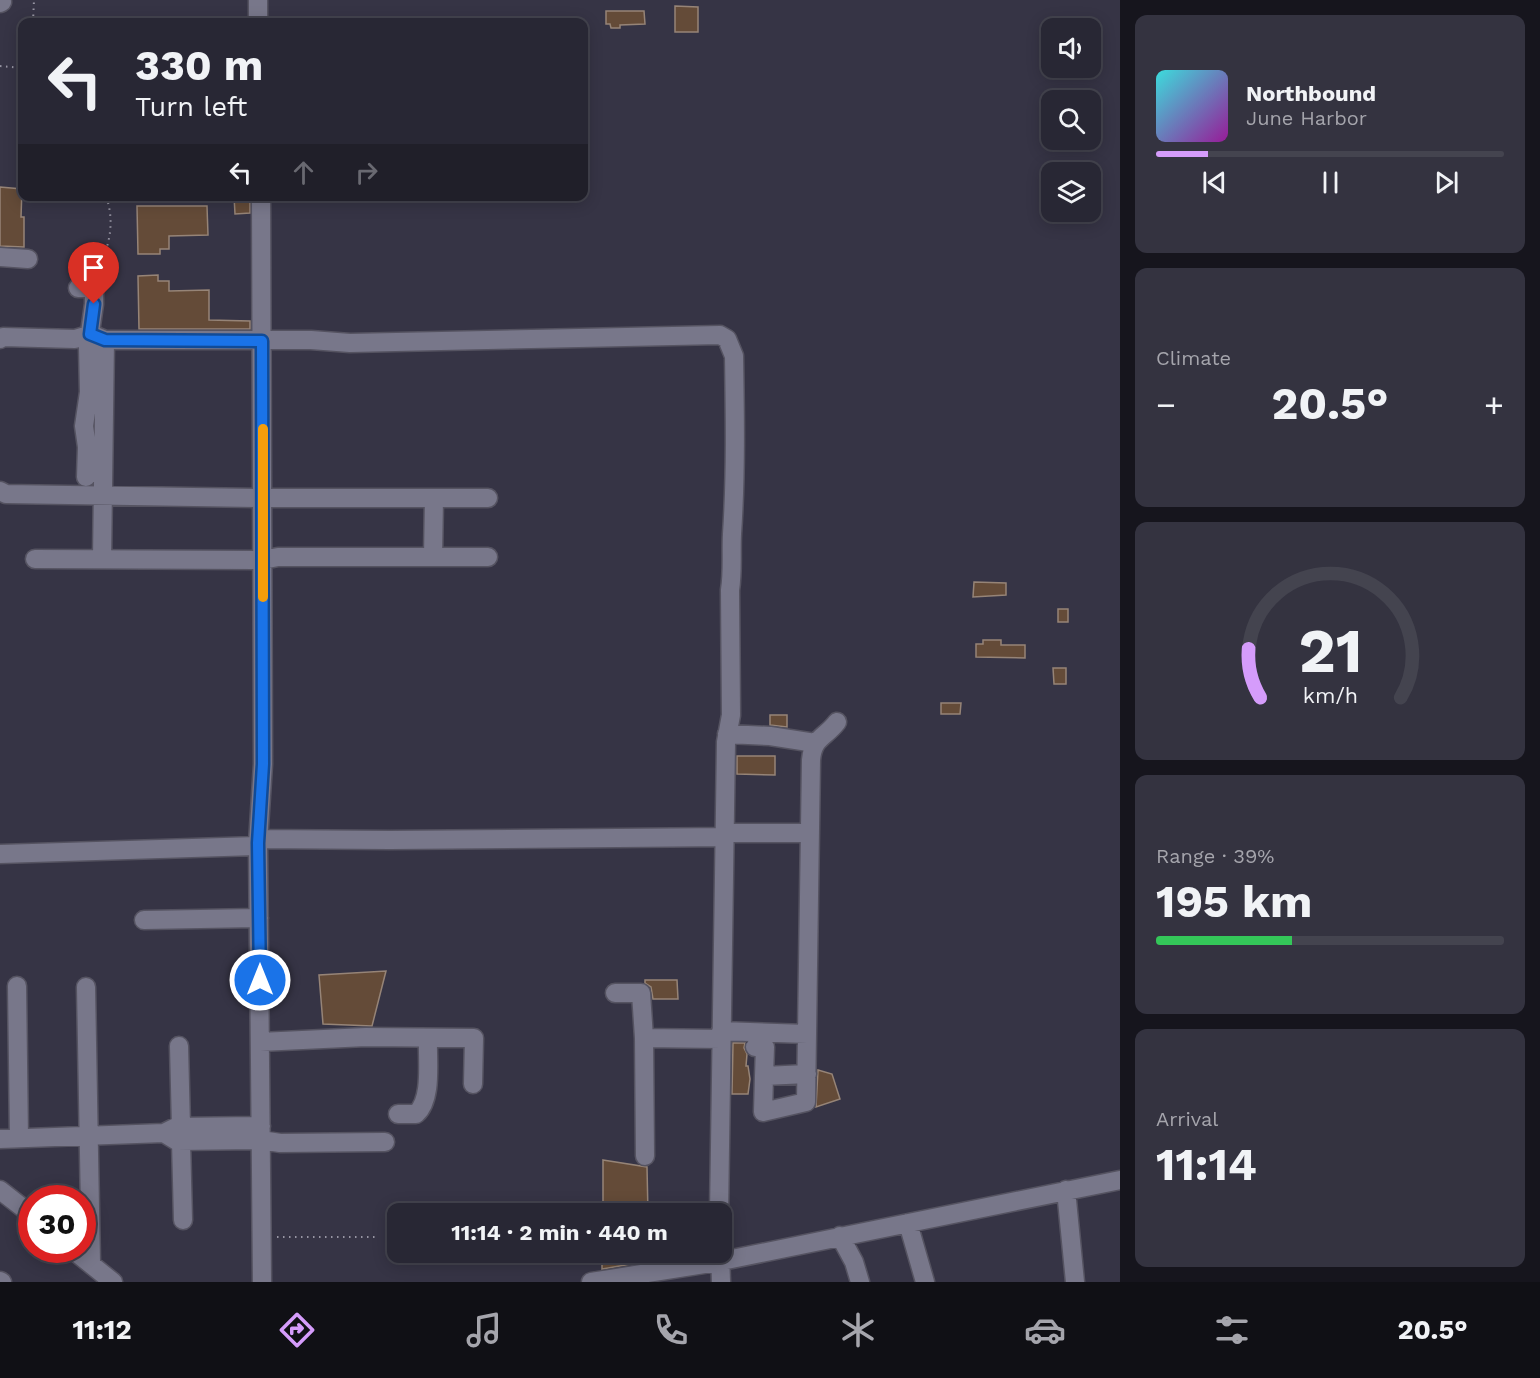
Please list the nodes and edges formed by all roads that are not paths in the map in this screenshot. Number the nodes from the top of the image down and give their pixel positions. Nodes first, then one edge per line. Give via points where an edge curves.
1 (258, 0) edge
2 (258, 18) edge
3 (261, 201) edge
4 (0, 257) edge
5 (28, 259) dead end
6 (86, 288) road end
7 (98, 337) junction
8 (0, 339) edge
9 (262, 341) junction
10 (86, 477) dead end
11 (0, 491) edge
12 (103, 496) junction
13 (263, 498) junction
14 (434, 498) junction
15 (488, 498) dead end
16 (433, 557) junction
17 (488, 557) dead end
18 (34, 559) dead end
19 (102, 559) junction
20 (263, 560) junction
21 (837, 722) dead end
22 (727, 734) junction
23 (815, 743) junction
24 (810, 833) junction
25 (726, 835) junction
26 (258, 843) junction
27 (0, 854) edge
28 (259, 918) junction
29 (144, 920) dead end
30 (17, 986) dead end
31 (86, 987) dead end
32 (615, 993) dead end
33 (807, 1034) junction
34 (721, 1035) junction
35 (428, 1038) junction
36 (644, 1038) junction
37 (260, 1042) junction
38 (179, 1047) dead end
39 (755, 1047) dead end
40 (807, 1074) junction
41 (764, 1076) junction
42 (473, 1084) dead end
43 (398, 1114) dead end
44 (261, 1133) junction
45 (175, 1134) junction
46 (89, 1136) junction
47 (19, 1138) junction
48 (0, 1139) edge
49 (385, 1142) dead end
50 (645, 1156) dead end
51 (1120, 1180) edge
52 (0, 1190) edge
53 (1066, 1190) junction
54 (719, 1203) edge
55 (18, 1204) edge
56 (183, 1220) dead end
57 (908, 1223) junction
58 (840, 1236) junction
59 (732, 1254) edge
60 (686, 1263) edge
61 (721, 1263) edge
62 (91, 1264) joint
63 (113, 1282) edge
64 (262, 1282) edge
65 (591, 1282) edge
66 (721, 1282) edge
67 (860, 1282) edge
68 (925, 1282) edge
69 (1075, 1282) edge

1 - 2 street
3 - 9 street
4 - 5 street
6 - 7 street via 94,304
7 - 8 street
7 - 9 street
7 - 10 street via 88,347
7 - 12 street
9 - 13 street
9 - 22 street via 381,343 720,335 727,339 734,356 735,484 730,590 731,715
11 - 12 street
12 - 13 street
12 - 19 street
13 - 14 street
13 - 20 street
14 - 15 street
14 - 16 street
16 - 17 street
16 - 20 street
18 - 19 street
19 - 20 street
20 - 26 street via 263,764
21 - 23 street
22 - 23 street
22 - 25 street
23 - 24 street via 811,760
24 - 25 street
24 - 33 street
25 - 26 street
25 - 34 street
26 - 27 street
26 - 28 street
28 - 29 street
28 - 37 street
30 - 47 street
31 - 46 street
32 - 36 street via 641,993
33 - 34 street
33 - 40 street
34 - 36 street
34 - 54 street
35 - 37 street
35 - 42 street via 474,1038
35 - 43 street via 427,1096 422,1109 416,1114
36 - 50 street
37 - 44 street
38 - 45 street
39 - 41 street via 765,1047
40 - 41 street
40 - 41 street via 806,1102 763,1112
44 - 45 street
44 - 49 street via 280,1143
44 - 64 street
45 - 46 street
45 - 56 street
46 - 47 street
46 - 62 street
47 - 48 street
51 - 53 street
52 - 55 street
53 - 57 street
53 - 69 street
57 - 58 street
57 - 68 street
58 - 59 street
58 - 67 street
60 - 65 street
61 - 66 street
62 - 63 street

